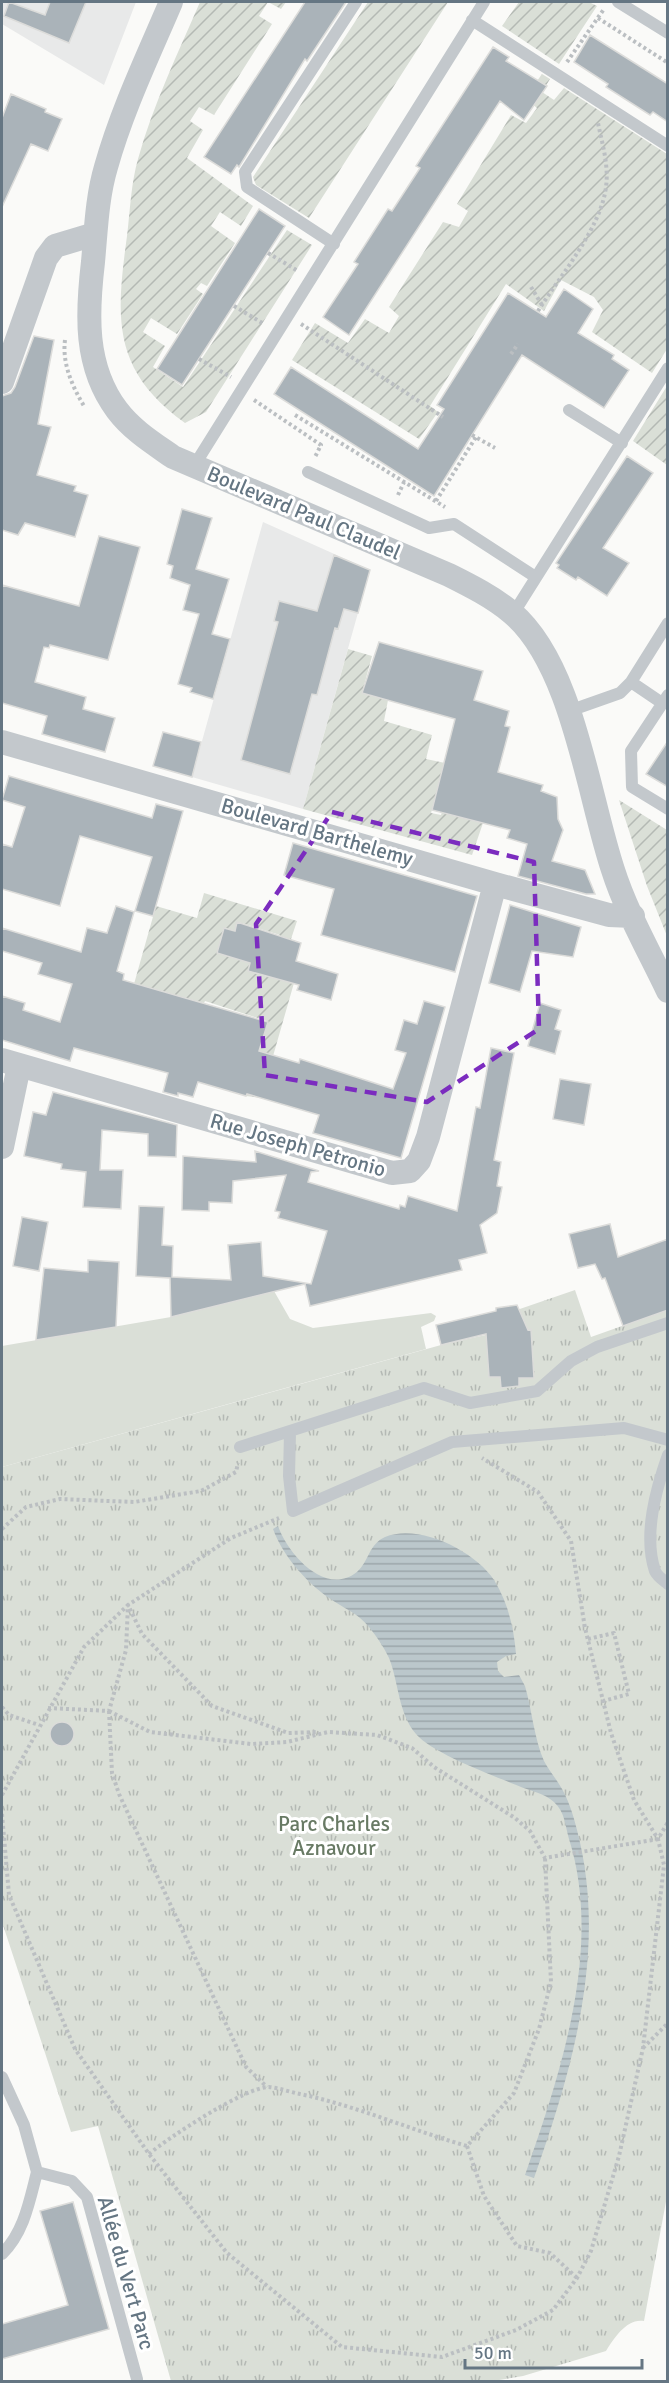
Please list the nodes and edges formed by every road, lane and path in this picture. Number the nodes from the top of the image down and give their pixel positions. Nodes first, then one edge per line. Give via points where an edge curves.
1 (171, 2) edge
2 (356, 2) edge
3 (484, 2) edge
4 (609, 2) edge
5 (618, 2) edge
6 (598, 18) junction
7 (472, 20) junction
8 (668, 33) edge
9 (668, 63) edge
10 (558, 75) junction
11 (594, 98) junction
12 (668, 146) edge
13 (95, 234) junction
14 (334, 244) junction
15 (268, 253) dead end
16 (311, 279) junction
17 (531, 287) dead end
18 (542, 305) junction
19 (234, 306) dead end
20 (538, 311) dead end
21 (288, 316) junction
22 (278, 332) junction
23 (518, 344) dead end
24 (511, 354) dead end
25 (200, 359) dead end
26 (668, 368) edge
27 (2, 382) edge
28 (243, 388) junction
29 (569, 410) dead end
30 (295, 415) dead end
31 (443, 417) dead end
32 (622, 443) junction
33 (495, 448) dead end
34 (316, 455) dead end
35 (194, 466) junction
36 (308, 472) dead end
37 (404, 482) junction
38 (398, 493) dead end
39 (436, 501) junction
40 (455, 514) dead end
41 (534, 576) junction
42 (513, 614) junction
43 (668, 623) edge
44 (631, 682) junction
45 (665, 699) edge
46 (569, 711) junction
47 (2, 742) edge
48 (668, 809) edge
49 (495, 884) junction
50 (633, 916) junction
51 (668, 991) edge
52 (10, 1063) edge
53 (2, 1147) edge
54 (668, 1323) edge
55 (290, 1432) junction
56 (668, 1440) edge
57 (452, 1442) junction
58 (240, 1447) joint
59 (668, 1455) edge
60 (293, 1511) junction
61 (2, 1529) edge
62 (668, 1584) edge
63 (128, 1605) junction
64 (588, 1640) junction
65 (603, 1701) junction
66 (2, 1707) edge
67 (48, 1708) junction
68 (109, 1711) junction
69 (39, 1725) junction
70 (327, 1732) junction
71 (2, 1795) edge
72 (2, 1814) edge
73 (668, 1822) edge
74 (658, 1839) junction
75 (545, 1858) junction
76 (668, 2023) edge
77 (643, 2048) junction
78 (2, 2077) edge
79 (267, 2087) junction
80 (466, 2146) junction
81 (149, 2154) junction
82 (37, 2172) junction
83 (2, 2254) edge
84 (577, 2278) junction
85 (137, 2379) dead end

1 - 13 street, Boulevard Paul Claudel via 124,112 105,169
2 - 14 lane via 245,172 247,187
3 - 7 lane
4 - 6 path
5 - 8 lane
6 - 9 path
6 - 10 path
7 - 10 lane
7 - 14 lane
10 - 11 lane
11 - 12 lane
11 - 18 path via 606,162 601,210
13 - 27 street via 55,246 46,258
13 - 35 street, Boulevard Paul Claudel via 87,322 94,363 106,392 138,433
14 - 16 lane
15 - 16 path
16 - 21 lane
17 - 18 path
18 - 20 path
19 - 22 path
21 - 22 lane
21 - 31 path
22 - 28 lane
23 - 24 path
25 - 28 path
26 - 32 lane
28 - 34 path via 321,445
28 - 35 lane
29 - 32 lane
30 - 37 path
32 - 41 lane
33 - 39 path via 474,436
35 - 42 street, Boulevard Paul Claudel via 449,575
36 - 41 lane via 429,528 454,524
37 - 38 path
37 - 39 path
39 - 40 path
41 - 42 lane
42 - 46 street, Boulevard Paul Claudel via 536,640 557,676
43 - 44 lane
44 - 45 lane
44 - 46 lane via 620,693
45 - 48 lane via 631,751 632,787
46 - 50 street, Boulevard Paul Claudel via 613,870
47 - 49 street, Boulevard Barthelemy
49 - 50 street, Boulevard Barthelemy via 609,915
49 - 52 street, Rue Joseph Petronio via 428,1137 419,1161 410,1171 392,1173
50 - 51 street, Boulevard Paul Claudel
52 - 53 street
54 - 55 lane via 597,1347 570,1361 537,1391 470,1403 424,1388
55 - 58 lane
55 - 60 lane
56 - 57 lane via 624,1428
57 - 60 lane
57 - 64 path via 538,1492 571,1541
58 - 61 path via 237,1472 201,1491 134,1502 60,1499 26,1507
59 - 62 lane via 660,1478 650,1539 655,1573
60 - 63 path via 231,1538
63 - 67 path via 84,1647
63 - 68 path via 126,1650
63 - 70 path via 142,1634 212,1706 288,1733
64 - 65 path
64 - 65 path via 614,1633 622,1664 628,1694
65 - 74 path via 634,1800
66 - 69 path via 9,1715
67 - 68 path
67 - 69 path
68 - 70 path via 150,1732 251,1744 287,1742
68 - 79 path via 112,1773 119,1794 246,2067
69 - 71 path
70 - 75 path via 376,1735 412,1748 434,1767 515,1818 530,1831
72 - 81 path via 9,1895 70,2038
73 - 74 path
74 - 75 path
74 - 77 path via 664,1865
75 - 80 path via 551,1982 539,2029 514,2092
76 - 77 path
77 - 84 path via 619,2156 591,2251
78 - 82 lane via 24,2125
79 - 80 path via 332,2100
79 - 81 path via 228,2103 168,2137
80 - 84 path via 484,2196 517,2246 550,2253
81 - 84 path via 226,2253 342,2348 442,2357 516,2330 553,2310
82 - 83 lane via 16,2240
82 - 85 lane, Allée du Vert Parc via 72,2181 87,2198

